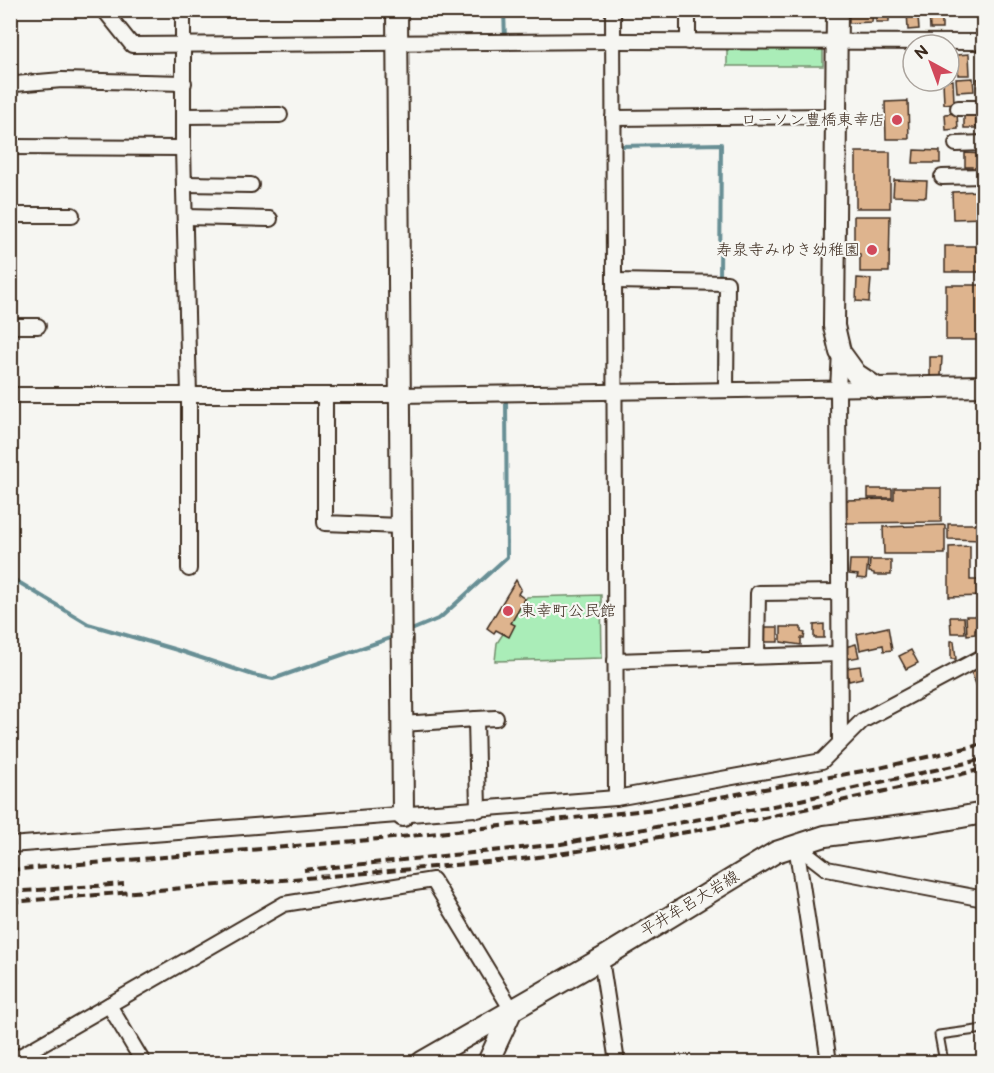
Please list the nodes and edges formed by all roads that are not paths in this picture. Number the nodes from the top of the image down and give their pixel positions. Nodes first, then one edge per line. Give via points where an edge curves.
1 (104, 10) edge
2 (183, 10) edge
3 (397, 10) edge
4 (613, 10) edge
5 (688, 10) edge
6 (837, 10) edge
7 (613, 41) junction
8 (688, 42) junction
9 (984, 42) edge
10 (837, 43) junction
11 (184, 44) junction
12 (397, 44) junction
13 (10, 82) edge
14 (184, 83) junction
15 (958, 108) dead end
16 (984, 108) edge
17 (280, 115) dead end
18 (183, 116) junction
19 (836, 116) junction
20 (613, 118) junction
21 (984, 143) edge
22 (956, 144) dead end
23 (10, 147) edge
24 (183, 148) junction
25 (984, 176) edge
26 (942, 177) dead end
27 (184, 184) junction
28 (251, 184) dead end
29 (72, 215) dead end
30 (10, 216) edge
31 (185, 217) junction
32 (270, 219) dead end
33 (614, 281) junction
34 (10, 326) edge
35 (38, 326) dead end
36 (840, 352) junction
37 (984, 386) edge
38 (877, 388) junction
39 (838, 389) junction
40 (726, 390) junction
41 (614, 392) junction
42 (399, 394) junction
43 (10, 395) edge
44 (325, 395) junction
45 (189, 396) junction
46 (400, 526) junction
47 (189, 569) dead end
48 (839, 592) junction
49 (839, 654) junction
50 (757, 656) junction
51 (984, 656) edge
52 (615, 661) junction
53 (496, 718) dead end
54 (476, 719) junction
55 (402, 724) junction
56 (840, 743) junction
57 (616, 798) junction
58 (478, 810) junction
59 (984, 813) edge
60 (403, 816) junction
61 (796, 845) junction
62 (10, 846) edge
63 (984, 899) edge
64 (601, 959) junction
65 (109, 1005) junction
66 (512, 1010) junction
67 (984, 1029) edge
68 (10, 1062) edge
69 (143, 1062) edge
70 (422, 1062) edge
71 (488, 1062) edge
72 (617, 1062) edge
73 (829, 1062) edge
74 (944, 1062) edge

1 - 11 street via 132,45
2 - 11 street
3 - 12 street
4 - 7 street
5 - 8 street
6 - 10 street
7 - 8 street
7 - 12 street
7 - 20 street
8 - 10 street
9 - 10 street
10 - 19 street
11 - 12 street
11 - 14 street
12 - 42 street
13 - 14 street
14 - 18 street
15 - 16 street
17 - 18 street
18 - 24 street
19 - 20 street
19 - 36 street via 834,326
20 - 33 street
21 - 22 street
23 - 24 street
24 - 27 street
25 - 26 street
27 - 28 street
27 - 31 street
29 - 30 street
31 - 32 street
31 - 45 street
33 - 40 street via 727,283
33 - 41 street
34 - 35 street
36 - 38 street via 856,374
36 - 39 street
37 - 38 street
38 - 39 street
39 - 40 street
39 - 48 street
40 - 41 street
41 - 42 street
41 - 52 street
42 - 44 street
42 - 46 street
43 - 45 street
44 - 45 street
44 - 46 street via 325,523
45 - 47 street
46 - 55 street
48 - 49 street
48 - 50 street via 758,593
49 - 50 street
49 - 56 street
50 - 52 street
51 - 56 street via 862,721
52 - 57 street
53 - 54 street
54 - 55 street
54 - 58 street
55 - 60 street
56 - 57 street via 822,761
57 - 58 street
58 - 60 street
59 - 61 street, 平井牟呂大岩線 via 825,836
60 - 62 street
61 - 63 street via 827,869
61 - 64 street, 平井牟呂大岩線 via 776,852
61 - 73 street
64 - 66 street, 平井牟呂大岩線
64 - 72 street
65 - 66 street via 284,904 433,880
65 - 68 street
65 - 69 street
66 - 70 street, 平井牟呂大岩線
66 - 71 street
67 - 74 lane via 939,1035

